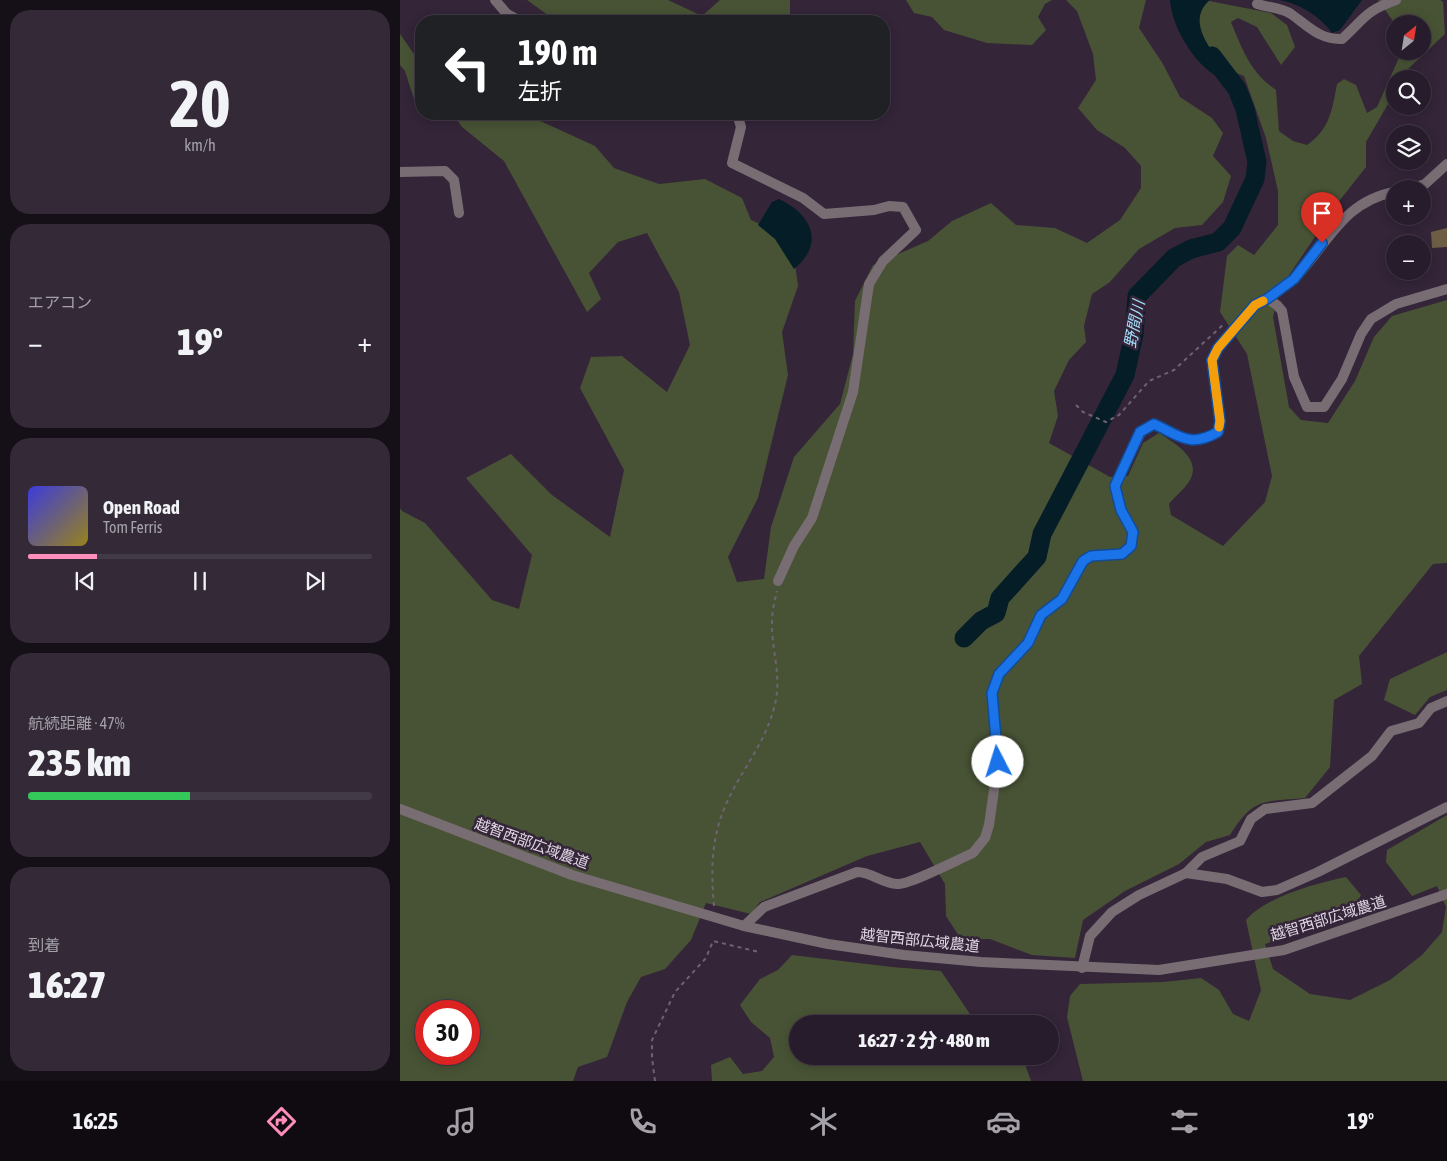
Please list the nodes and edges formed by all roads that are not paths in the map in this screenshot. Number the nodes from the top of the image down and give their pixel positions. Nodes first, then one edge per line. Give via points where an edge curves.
1 (495, 0) edge
2 (1396, 0) edge
3 (1257, 4) dead end
4 (509, 15) edge
5 (738, 120) edge
6 (1447, 164) edge
7 (400, 172) edge
8 (1429, 180) edge
9 (1386, 194) edge
10 (459, 214) dead end
11 (1447, 289) edge
12 (1267, 299) junction
13 (778, 581) road end
14 (1447, 701) edge
15 (1447, 807) edge
16 (400, 809) edge
17 (1186, 873) junction
18 (1447, 894) edge
19 (744, 926) junction
20 (1082, 968) junction

1 - 4 street
2 - 3 street via 1374,8 1360,18 1342,39 1328,40 1289,13
5 - 13 street via 740,127 732,162 803,198 824,214 903,207 916,230 883,261 870,284 853,392 825,484 812,518 794,546
6 - 8 street
7 - 10 street via 445,172 454,180
9 - 12 street via 1360,203 1294,279
11 - 12 street via 1396,304 1371,319 1342,379 1324,407 1307,407 1301,397 1282,311
12 - 19 street via 1255,305 1218,348 1212,360 1220,421 1218,432 1192,442 1154,424 1140,432 1115,486 1121,510 1133,532 1131,546 1122,554 1091,556 1083,561 1062,599 1041,615 1028,643 999,674 992,693 998,762 989,825 979,847 973,853 900,884 886,883 865,872 856,872 764,907
14 - 17 street via 1431,708 1420,723 1391,731 1372,756 1312,803 1265,809 1251,819 1240,841 1202,857
15 - 17 street via 1277,890 1262,892 1227,879
16 - 19 street, 越智西部広域農道 via 572,875
17 - 20 street via 1139,894 1112,912 1090,936
18 - 20 street, 越智西部広域農道 via 1284,950 1159,970
19 - 20 street, 越智西部広域農道 via 828,944 904,955

